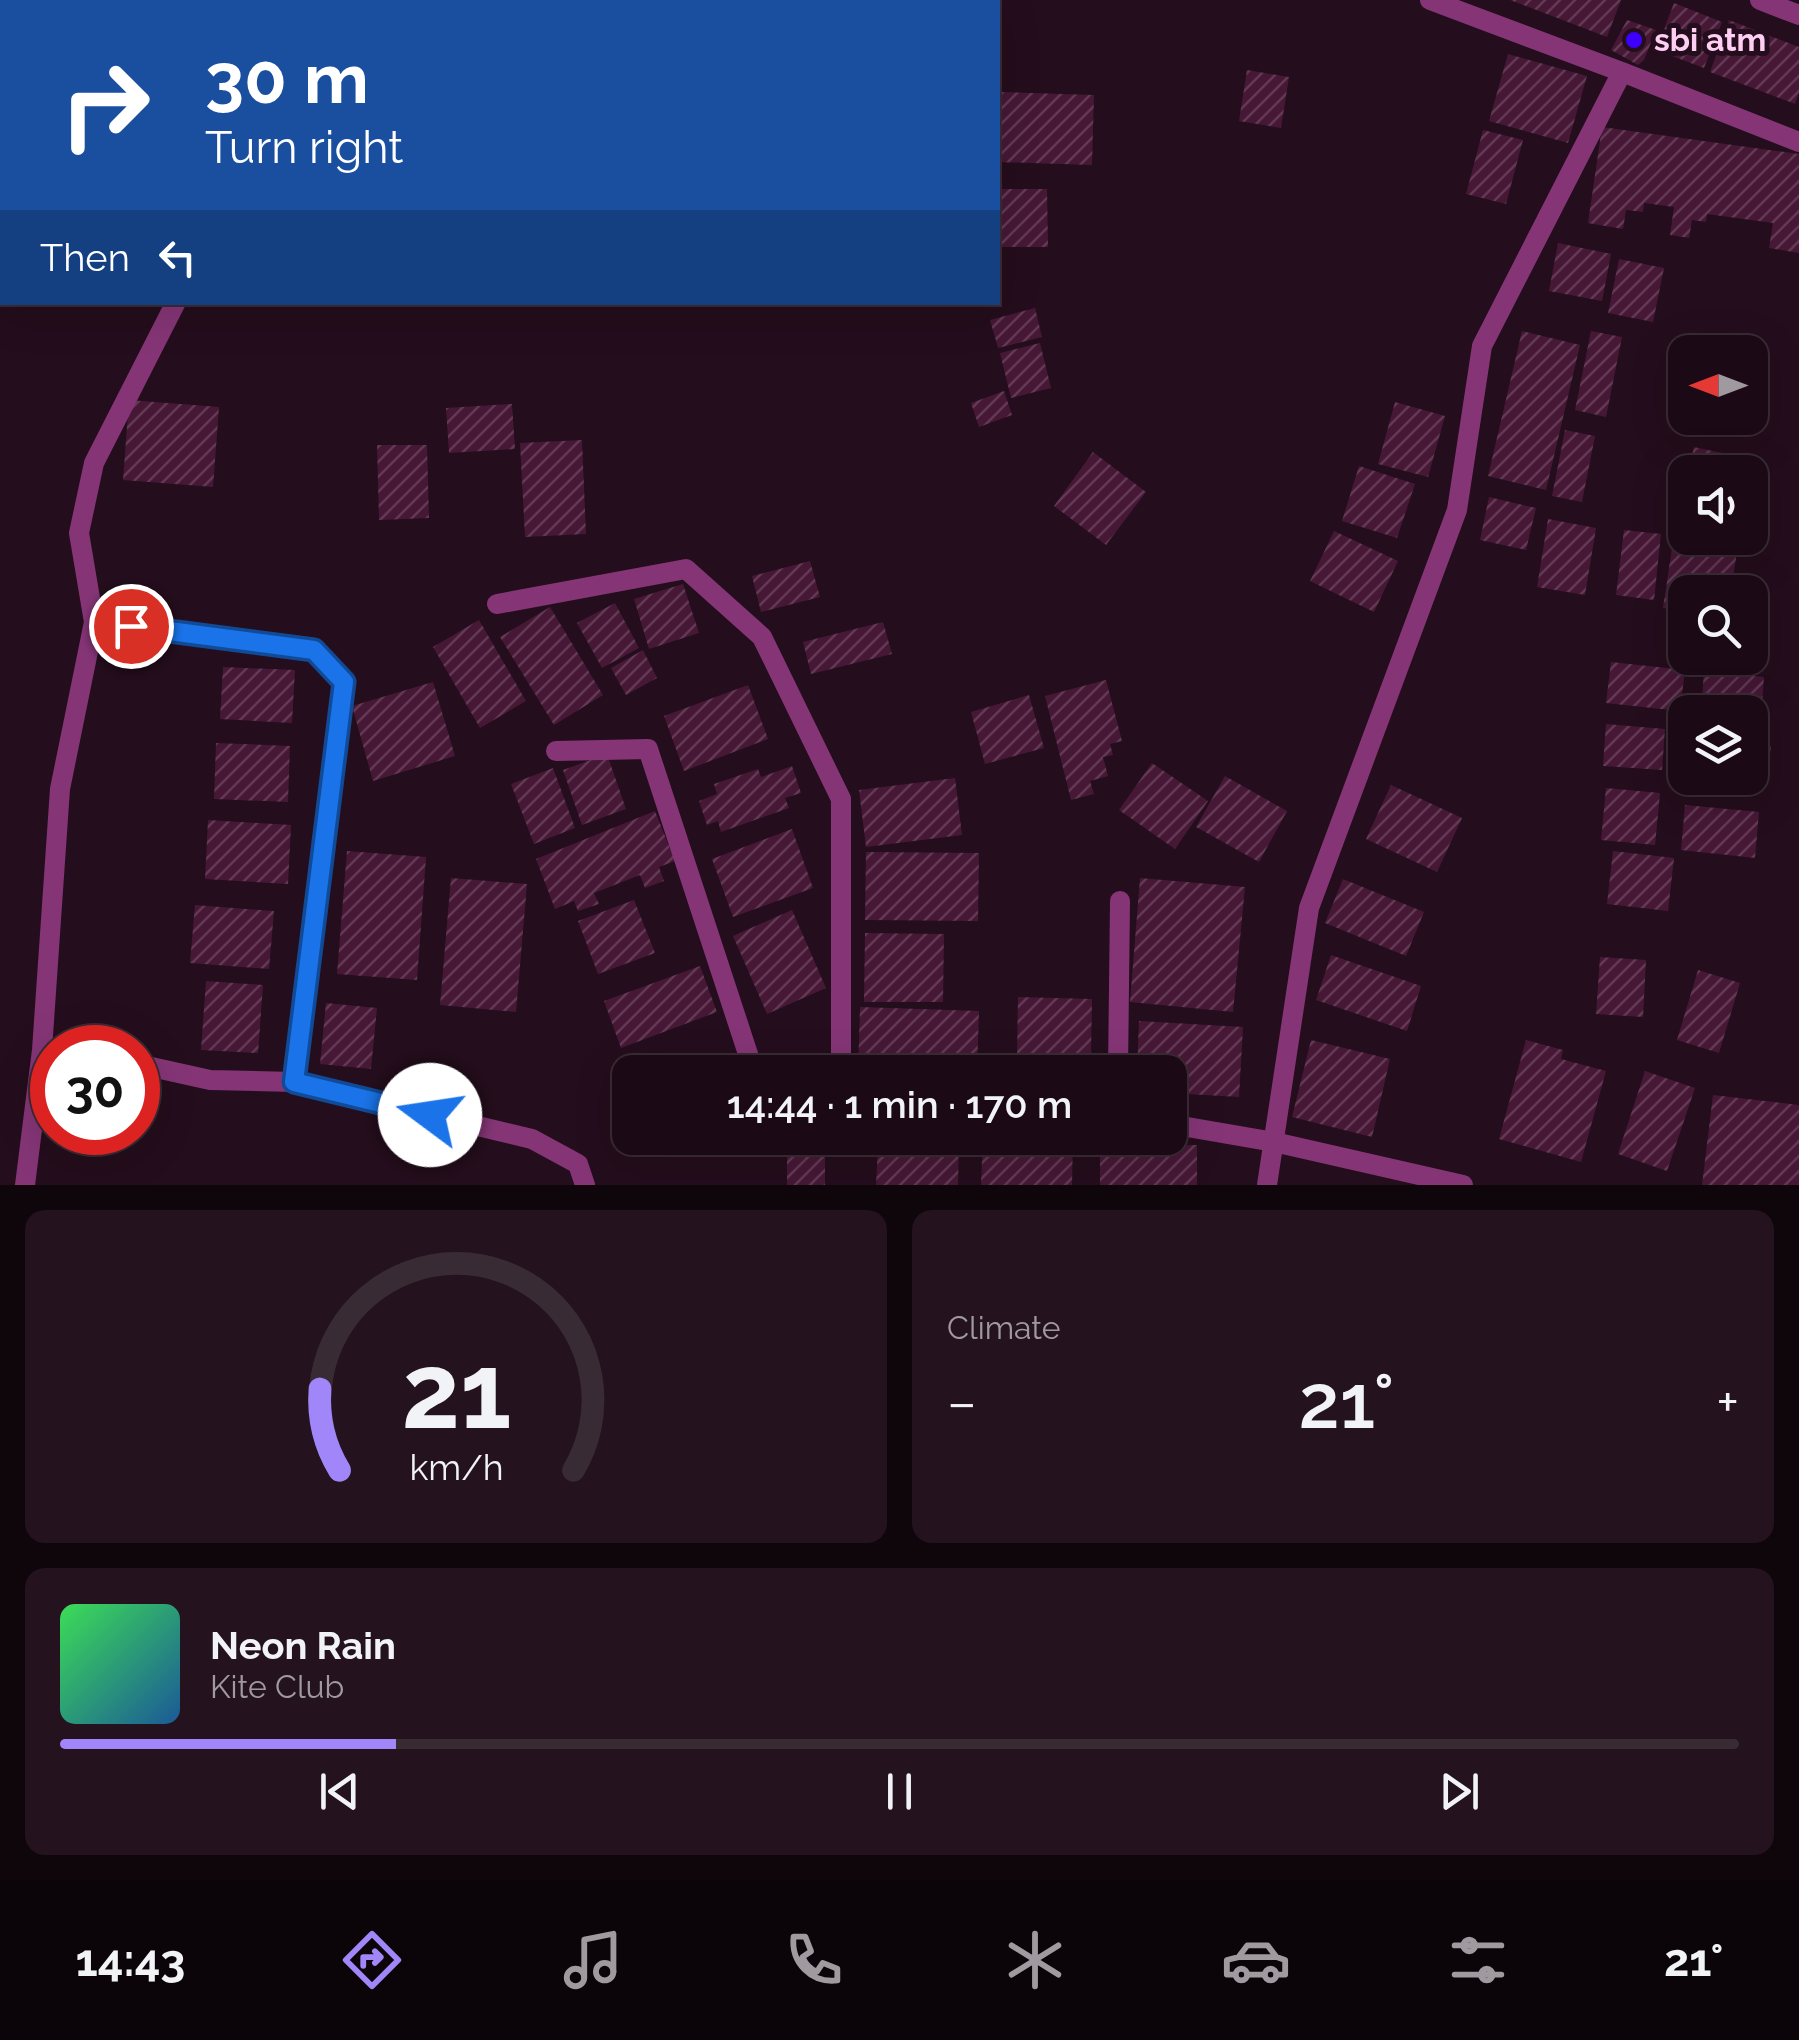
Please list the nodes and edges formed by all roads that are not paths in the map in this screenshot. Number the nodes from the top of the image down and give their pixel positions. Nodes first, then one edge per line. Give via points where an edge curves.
1 (1430, 0) edge
2 (1760, 0) edge
3 (1799, 15) edge
4 (1622, 72) junction
5 (1799, 142) edge
6 (174, 305) edge
7 (497, 604) dead end
8 (94, 622) junction
9 (556, 752) dead end
10 (1120, 901) dead end
11 (48, 1025) edge
12 (748, 1055) edge
13 (840, 1055) edge
14 (1118, 1055) edge
15 (160, 1069) edge
16 (294, 1082) junction
17 (1187, 1127) edge
18 (1274, 1142) junction
19 (30, 1154) edge
20 (25, 1185) edge
21 (585, 1185) edge
22 (1267, 1185) edge
23 (1463, 1185) edge

1 - 4 street
2 - 3 street
4 - 5 street
4 - 18 street via 1482,346 1457,510 1309,908
6 - 8 street via 94,463 79,533
7 - 13 street via 686,569 762,638 840,799
8 - 11 street via 60,788
8 - 16 street via 314,650 344,682
9 - 12 street via 648,749
10 - 14 street
15 - 16 street via 210,1080
16 - 21 street via 532,1140 578,1164
17 - 18 street
18 - 22 street
18 - 23 street
19 - 20 street

